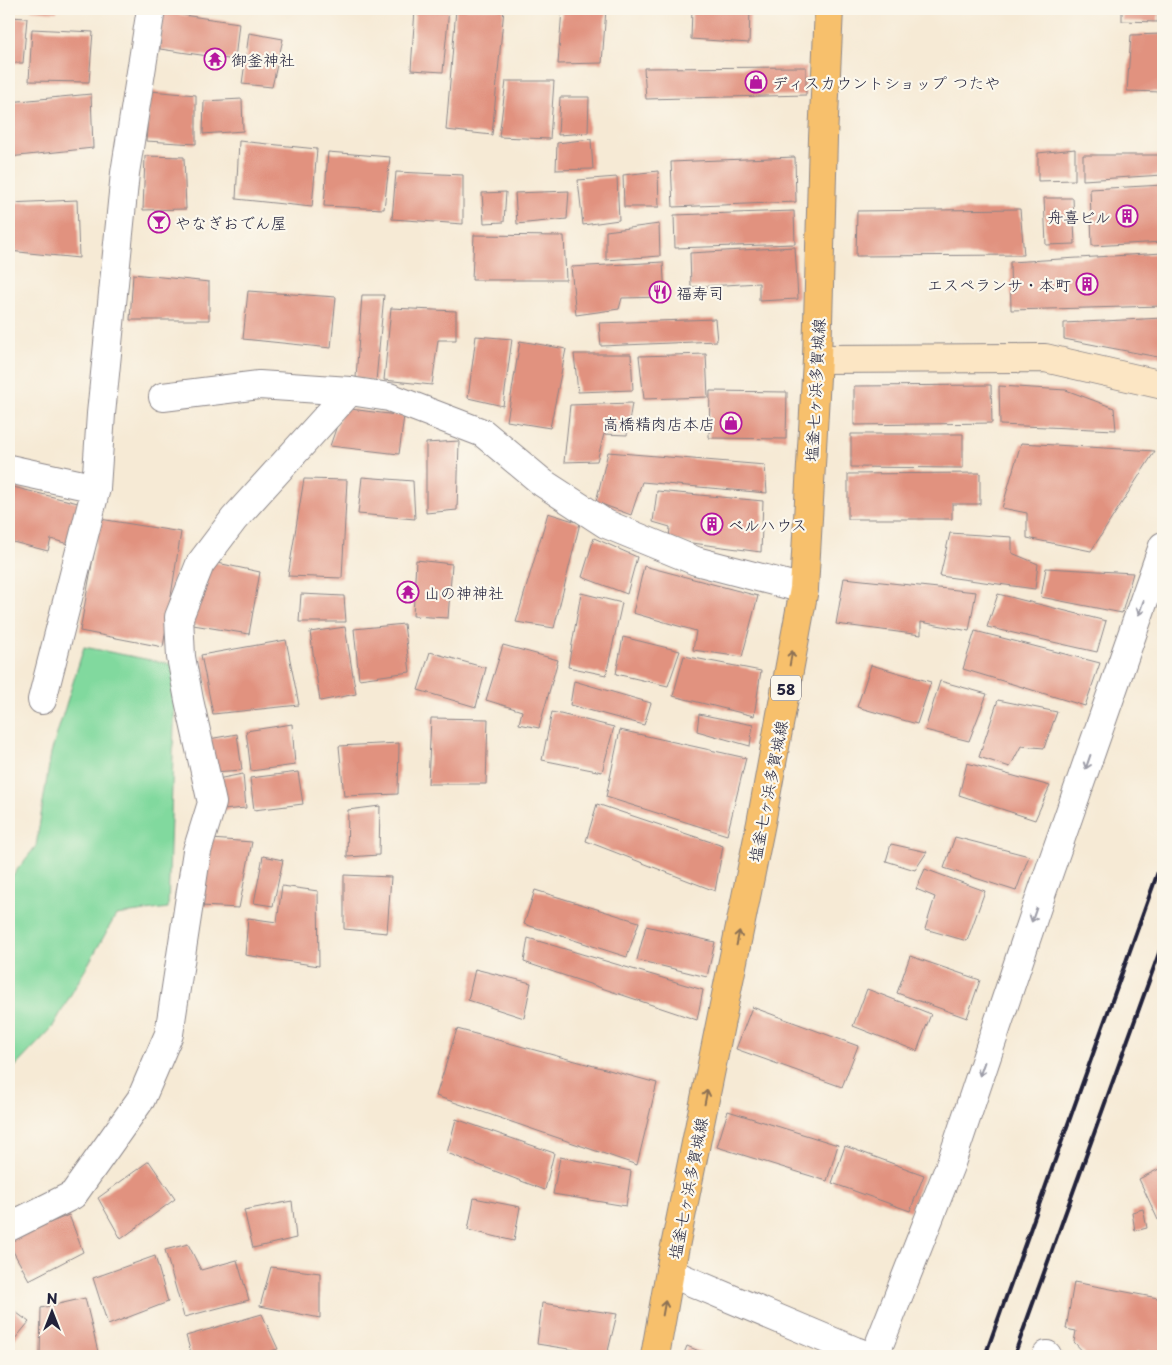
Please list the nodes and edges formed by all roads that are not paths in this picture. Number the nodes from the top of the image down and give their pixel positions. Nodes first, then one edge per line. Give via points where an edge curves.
1 (151, 9) edge
2 (829, 9) edge
3 (817, 360) junction
4 (1163, 385) edge
5 (350, 391) junction
6 (164, 398) dead end
7 (9, 469) edge
8 (96, 488) junction
9 (1163, 546) edge
10 (804, 589) junction
11 (42, 700) dead end
12 (9, 1227) edge
13 (670, 1272) junction
14 (655, 1356) edge

1 - 8 street via 125,173
2 - 3 main road, 塩釜七ヶ浜多賀城線 / 58
3 - 4 street via 1045,358
3 - 10 main road, 塩釜七ヶ浜多賀城線 / 58
5 - 6 street via 259,385
5 - 10 street via 389,397 483,433 543,483 606,524 696,561
5 - 12 street via 234,519 205,557 179,617 181,657 212,803 197,851 169,1034 141,1100 73,1195
7 - 8 street
8 - 11 street
9 -> 13 street via 950,1163 877,1350 869,1356 855,1351
13 -> 10 main road, 塩釜七ヶ浜多賀城線 / 58 via 761,822
14 -> 13 main road, 塩釜七ヶ浜多賀城線 / 58

